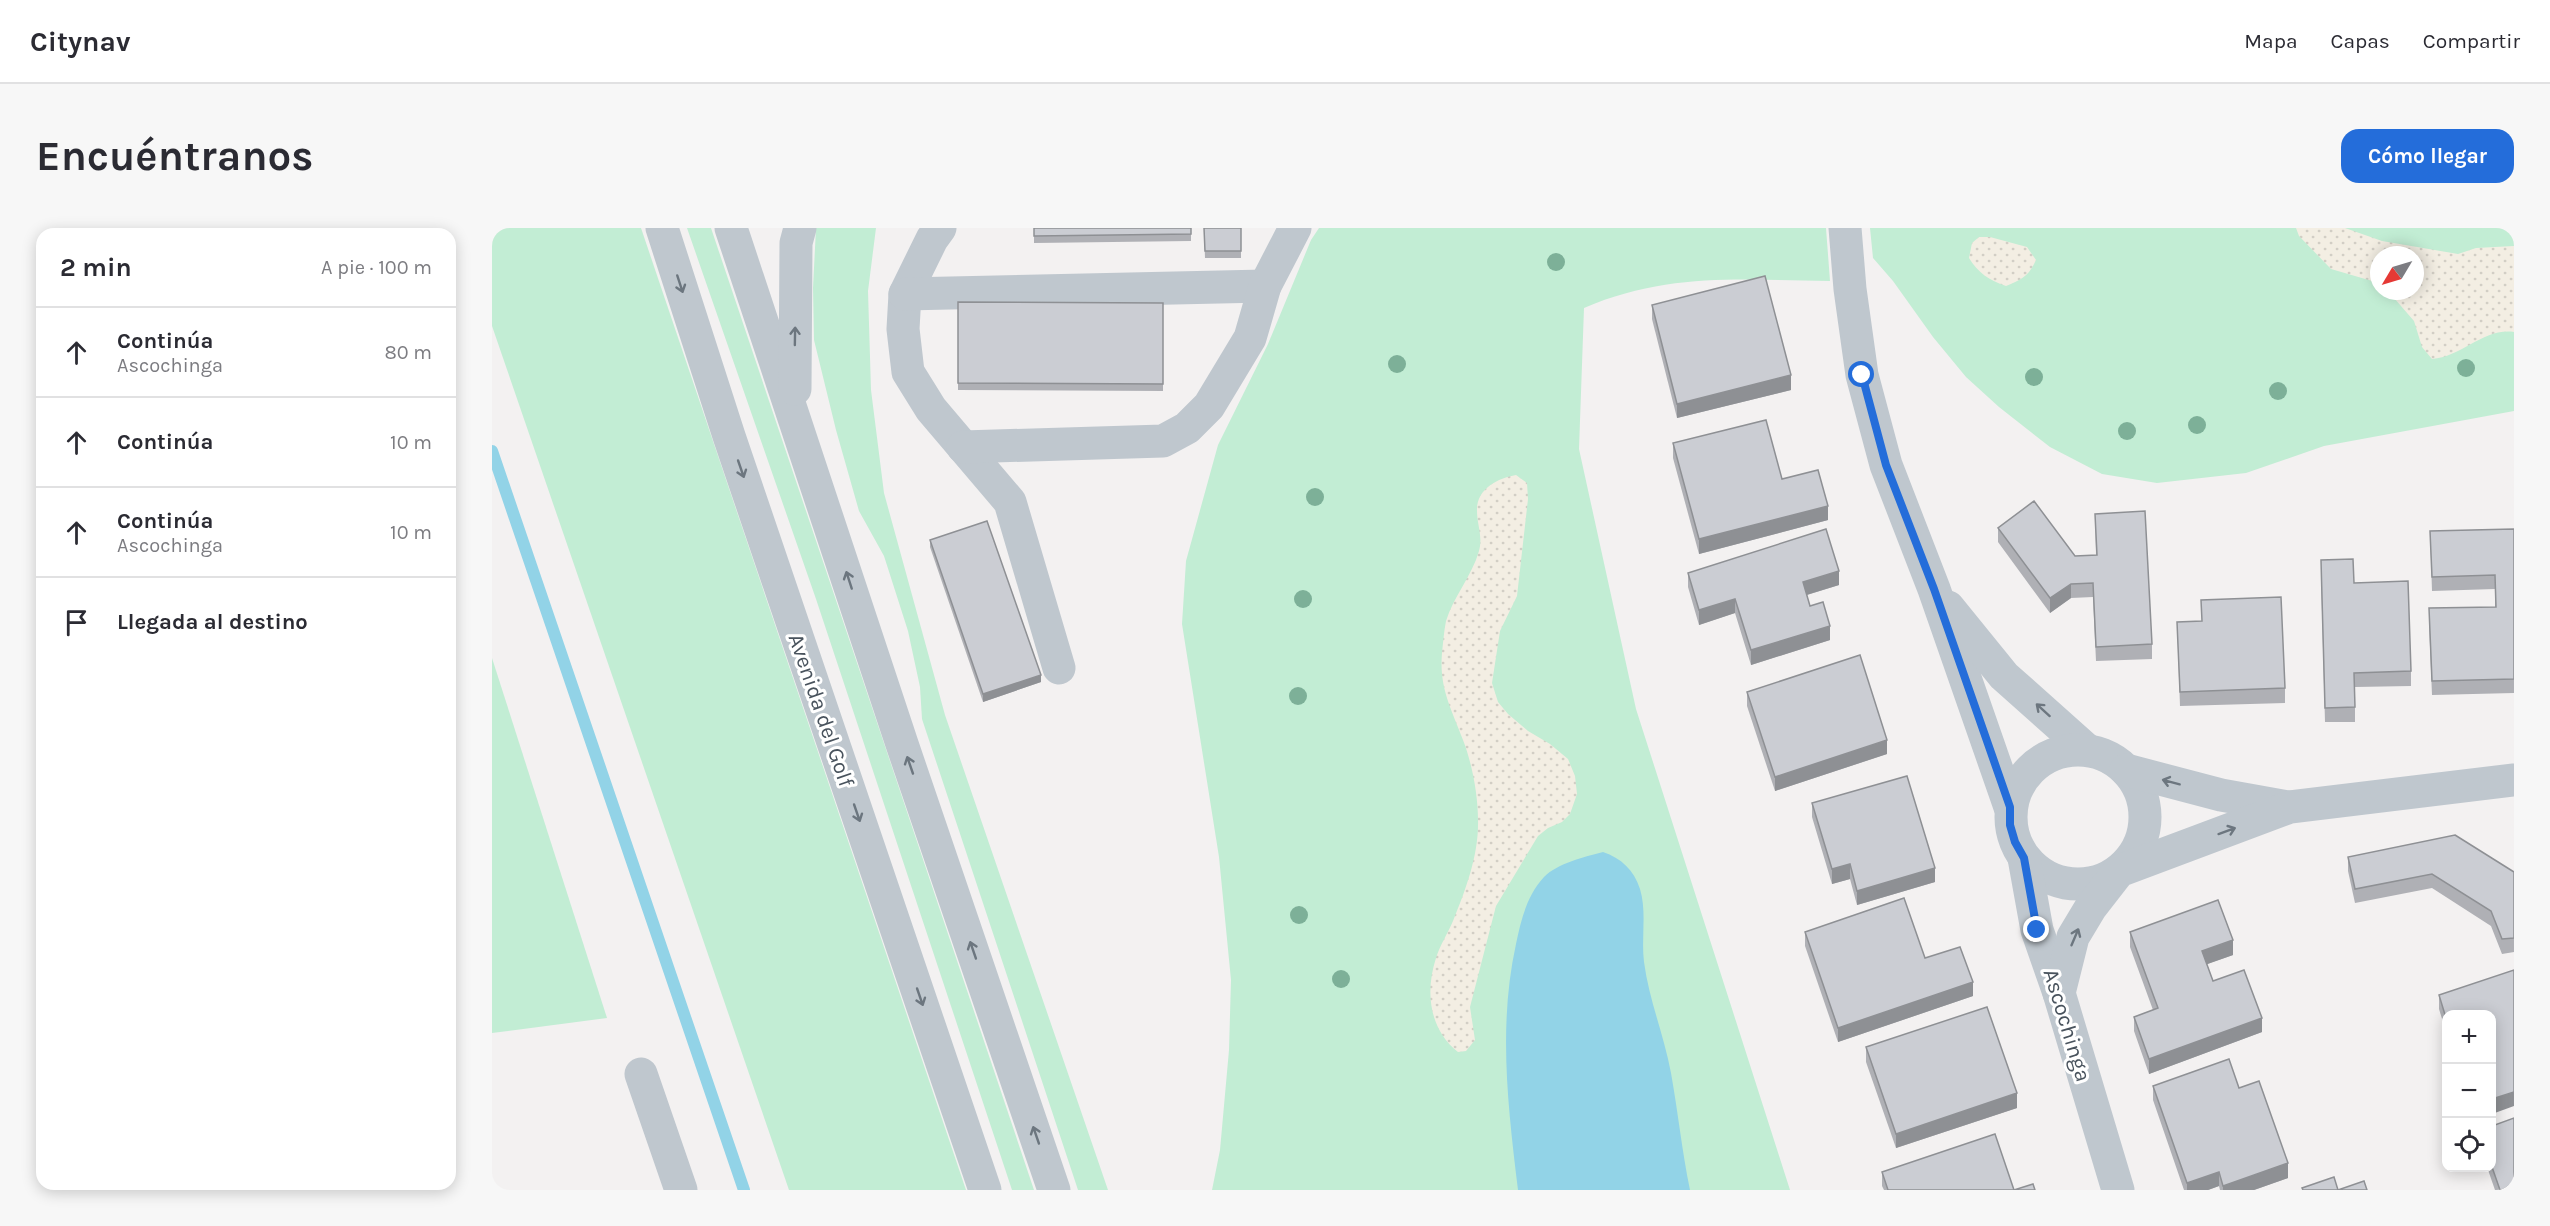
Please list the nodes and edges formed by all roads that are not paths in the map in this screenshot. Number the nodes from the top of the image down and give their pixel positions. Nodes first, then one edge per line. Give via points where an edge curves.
1 (662, 228) edge
2 (731, 228) edge
3 (800, 228) edge
4 (940, 228) edge
5 (1295, 228) edge
6 (1845, 228) edge
7 (1265, 286) junction
8 (905, 294) junction
9 (794, 415) junction
10 (963, 447) junction
11 (1934, 589) junction
12 (1059, 668) dead end
13 (2086, 749) junction
14 (2126, 770) junction
15 (2507, 784) edge
16 (2010, 807) junction
17 (2290, 807) junction
18 (2024, 858) junction
19 (2119, 871) junction
20 (2059, 993) junction
21 (641, 1074) dead end
22 (681, 1190) edge
23 (986, 1190) edge
24 (1054, 1190) edge
25 (2118, 1190) edge

1 -> 23 street, Avenida del Golf
2 - 9 street
9 -> 3 street via 796,243
4 - 8 street
5 - 7 street
6 - 11 street via 1862,375 1886,465
7 - 8 street
7 - 10 street via 1250,338 1209,406 1187,428 1171,437 1114,444
8 - 10 street via 903,329 908,372 931,409
24 -> 9 street
10 - 12 street via 1010,501
13 -> 11 street via 2004,676
11 - 16 street
13 - 14 street via 2108,756
13 - 16 street via 2065,750 2045,757 2028,770 2016,787
17 -> 14 street via 2222,795
14 - 19 street via 2139,789 2145,810 2144,833 2134,854
15 - 17 street
16 - 18 street via 2010,825
19 -> 17 street
18 - 19 street via 2039,873 2058,882 2079,885 2100,881
18 - 20 street, Ascochinga via 2037,930
20 -> 19 street via 2073,937
20 - 25 street, Ascochinga
21 - 22 street

